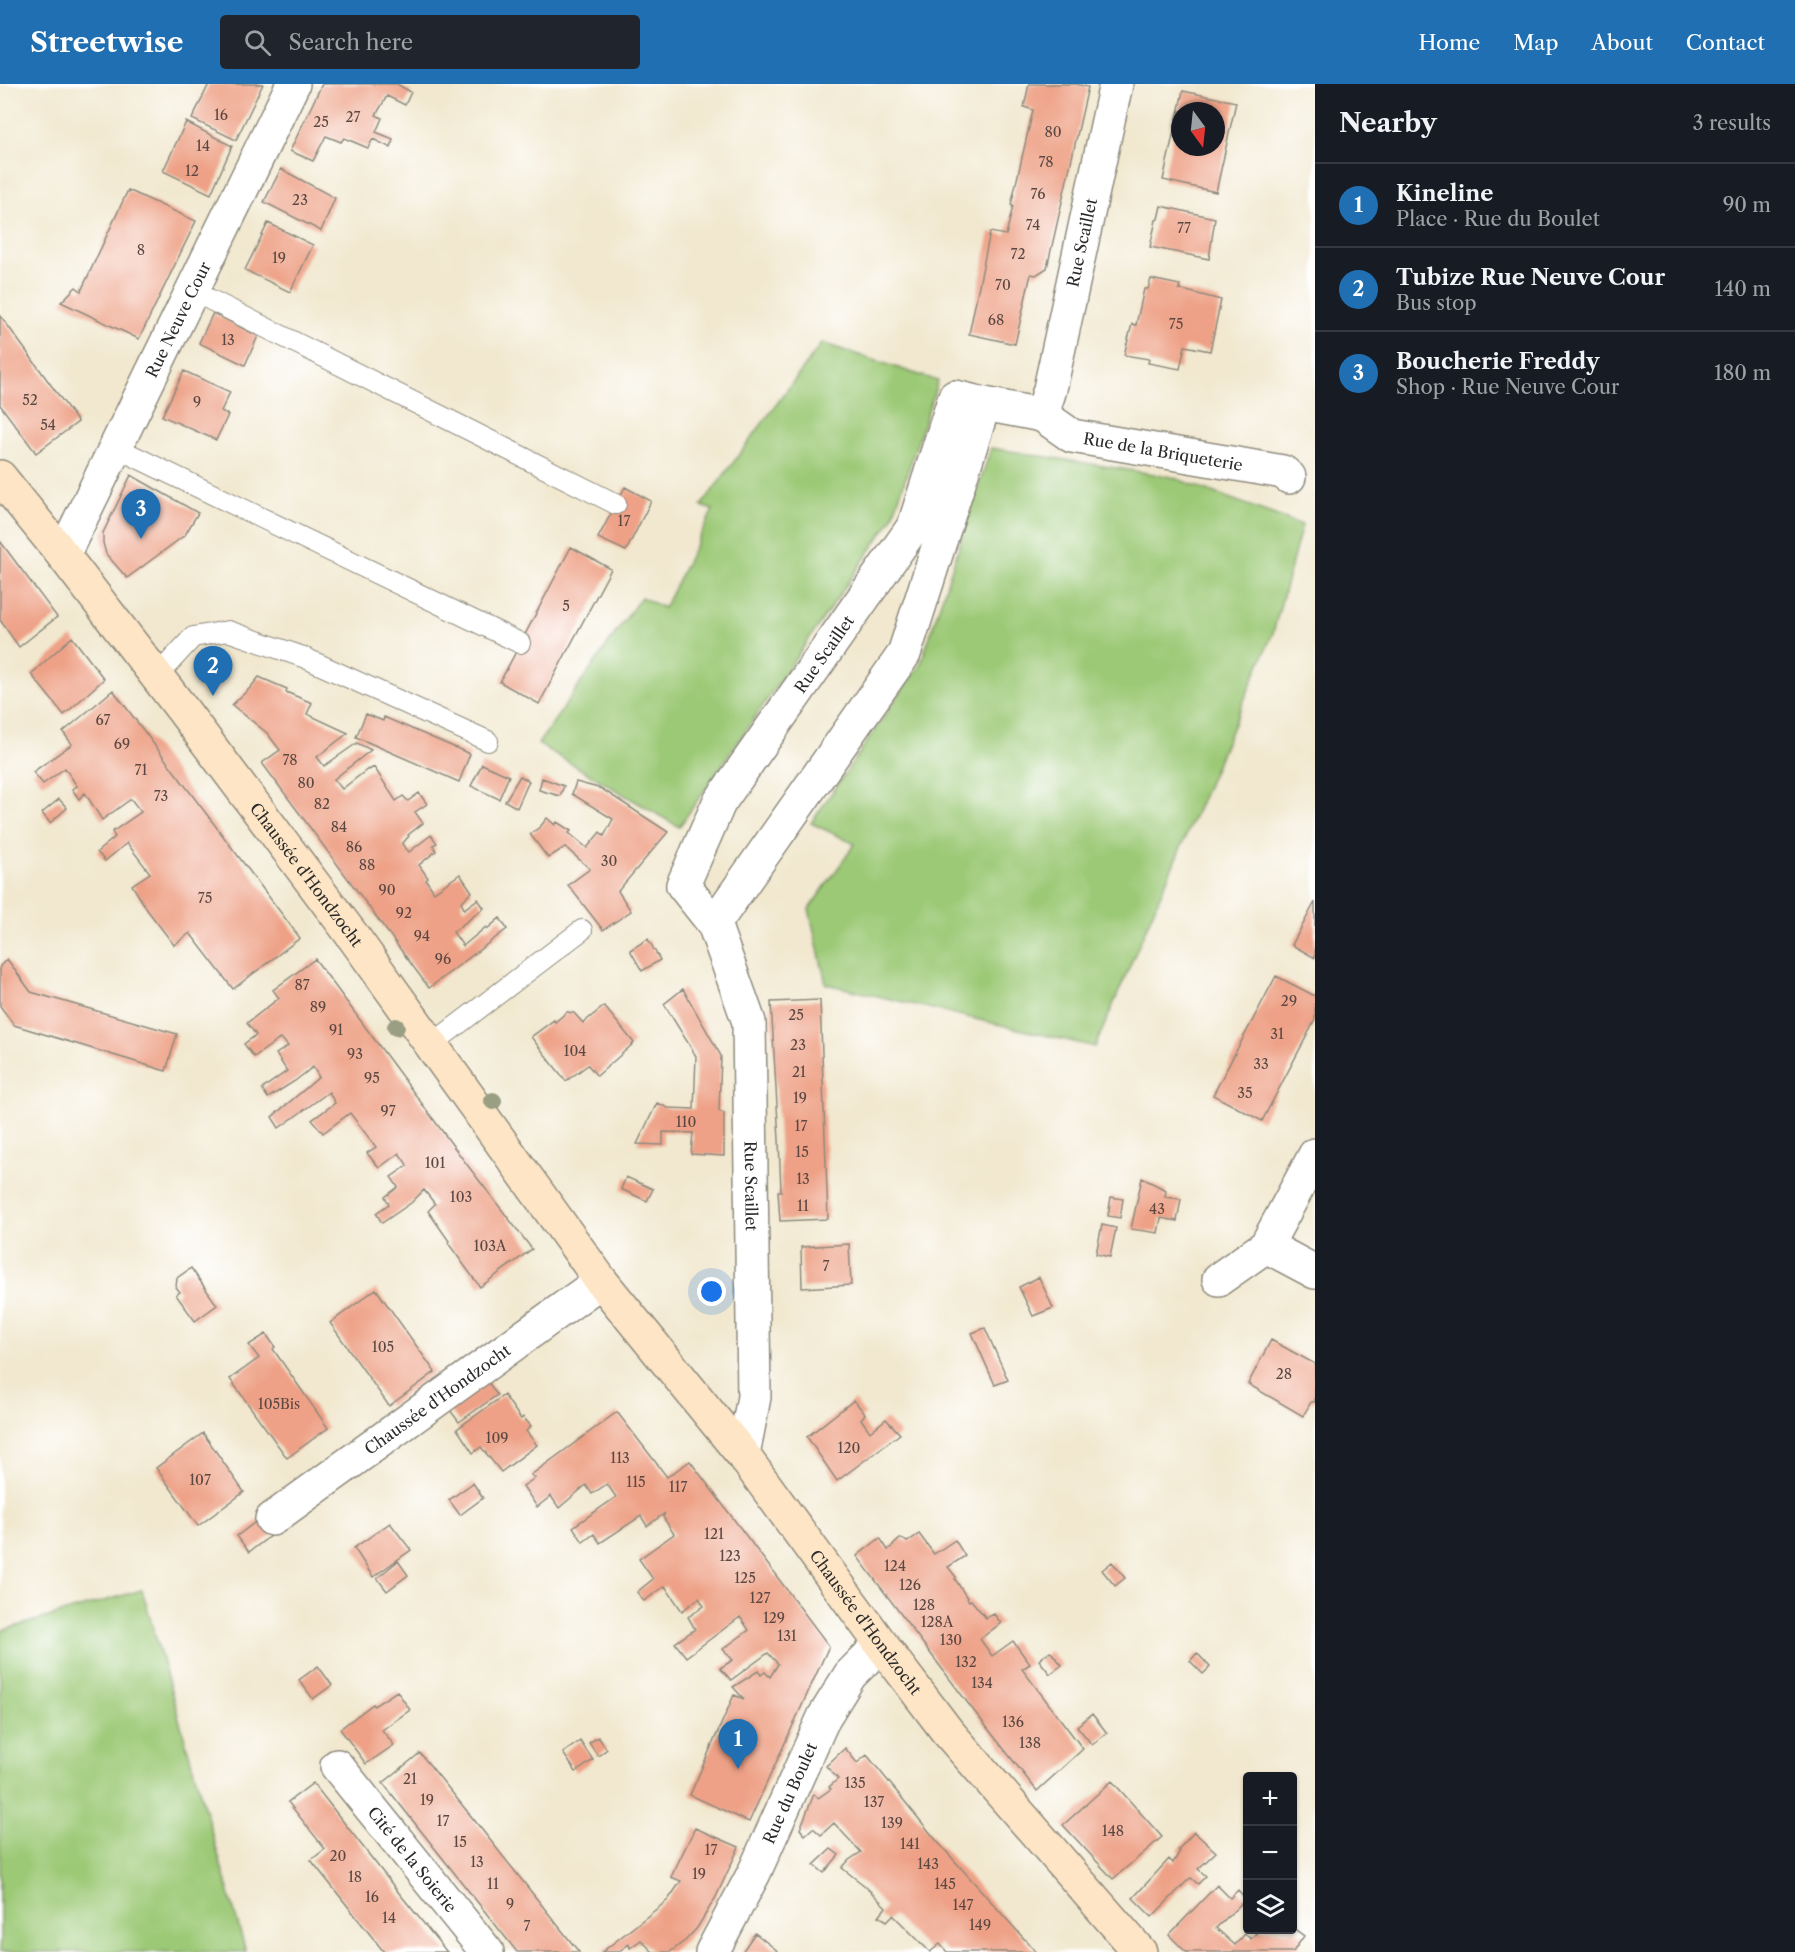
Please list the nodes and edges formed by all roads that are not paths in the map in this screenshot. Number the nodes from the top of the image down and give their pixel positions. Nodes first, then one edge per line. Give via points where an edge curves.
1 (293, 84) edge
2 (1116, 84) edge
3 (193, 291) junction
4 (984, 404) junction
5 (1042, 415) junction
6 (117, 448) junction
7 (0, 477) edge
8 (1289, 477) dead end
9 (616, 504) dead end
10 (63, 555) junction
11 (520, 643) dead end
12 (157, 676) junction
13 (488, 741) dead end
14 (714, 924) junction
15 (582, 930) dead end
16 (431, 1045) junction
17 (1315, 1155) edge
18 (1266, 1246) junction
19 (1315, 1272) edge
20 (1219, 1279) dead end
21 (602, 1281) junction
22 (743, 1455) junction
23 (273, 1519) dead end
24 (881, 1644) junction
25 (337, 1766) dead end
26 (487, 1952) edge
27 (712, 1952) edge
28 (1140, 1952) edge

1 - 3 street, Rue Neuve Cour
2 - 5 street, Rue Scaillet
3 - 6 street, Rue Neuve Cour
3 - 9 lane
4 - 5 street, Rue Scaillet
4 - 14 street via 904,654
4 - 14 street, Rue Scaillet via 955,397 914,526 719,803 683,885
5 - 8 street, Rue de la Briqueterie via 1072,436 1283,472
6 - 10 street, Rue Neuve Cour
6 - 11 lane
7 - 10 main road, Chaussée d'Hondzocht
10 - 12 main road, Chaussée d'Hondzocht
12 - 13 lane via 193,637 228,631 303,657
12 - 16 main road, Chaussée d'Hondzocht
14 - 22 street, Rue Scaillet via 748,1022 754,1397
15 - 16 lane
16 - 21 main road, Chaussée d'Hondzocht
17 - 18 street
18 - 19 street
18 - 20 street
21 - 22 main road, Chaussée d'Hondzocht
21 - 23 street, Chaussée d'Hondzocht
22 - 24 main road, Chaussée d'Hondzocht
24 - 27 street, Rue du Boulet via 850,1675 824,1717 754,1873
24 - 28 main road, Chaussée d'Hondzocht via 947,1731
25 - 26 street, Cité de la Soierie

